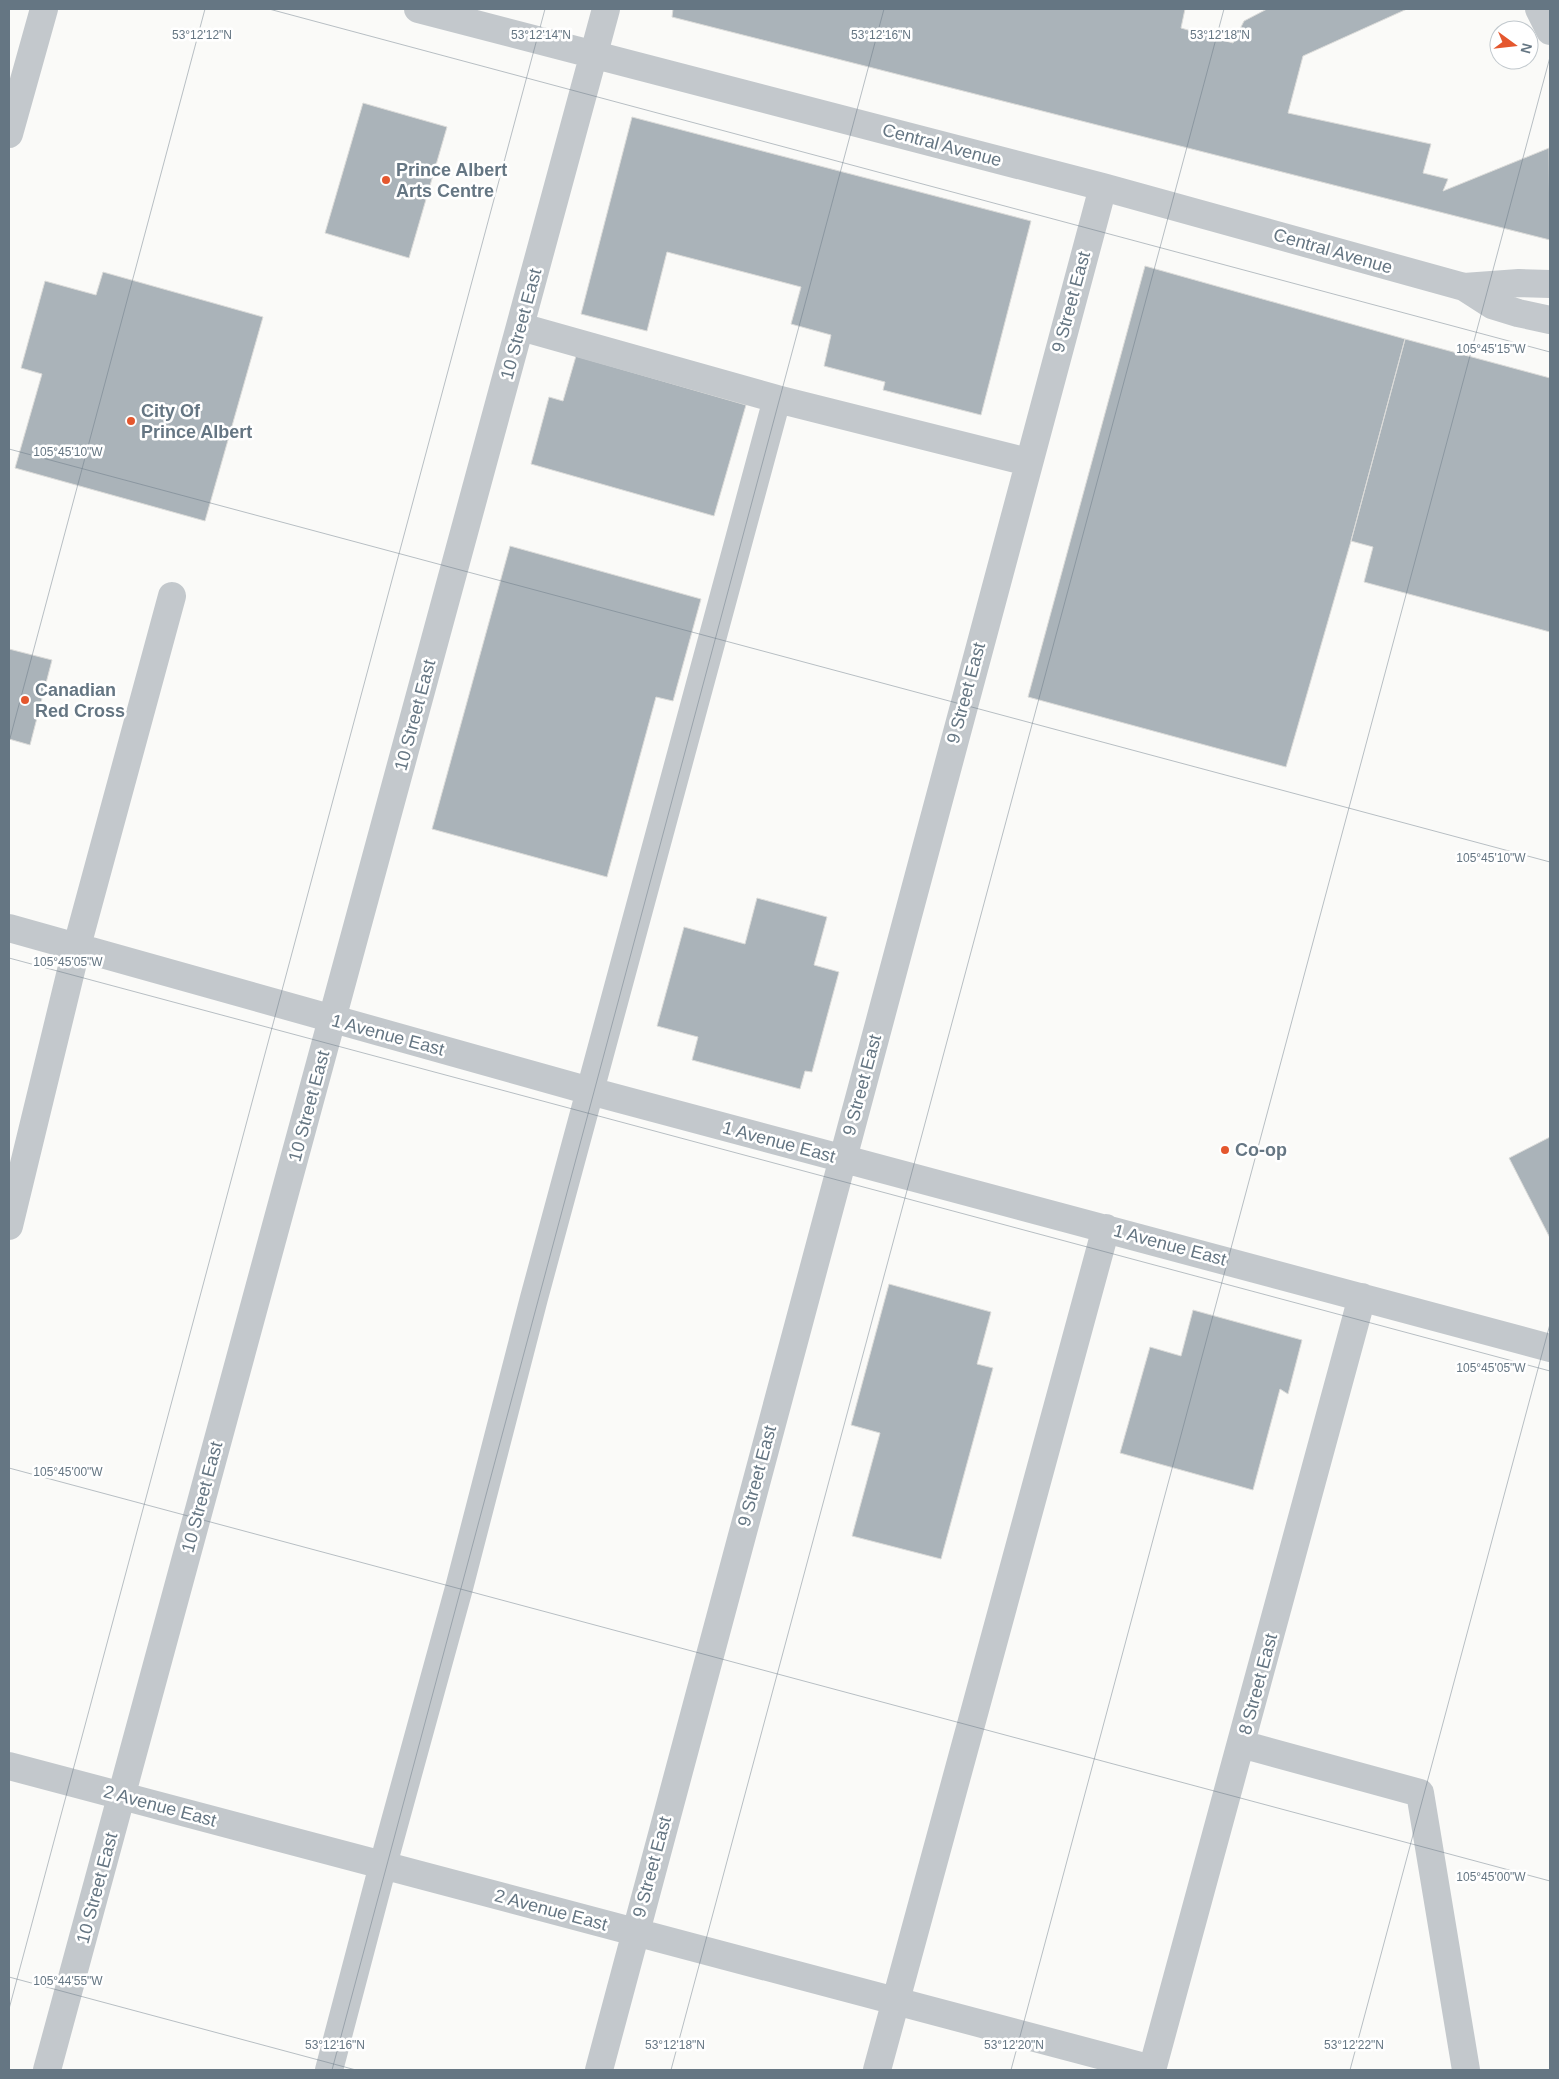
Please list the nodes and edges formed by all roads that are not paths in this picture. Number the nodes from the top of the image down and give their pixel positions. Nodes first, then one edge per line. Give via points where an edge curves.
1 (44, 9) edge
2 (418, 9) edge
3 (606, 9) edge
4 (1539, 9) edge
5 (1550, 31) edge
6 (594, 55) junction
7 (9, 134) edge
8 (1103, 186) junction
9 (1550, 284) edge
10 (1464, 287) junction
11 (1550, 320) edge
12 (520, 327) junction
13 (777, 399) junction
14 (1028, 462) junction
15 (172, 596) dead end
16 (9, 928) edge
17 (77, 946) junction
18 (332, 1020) junction
19 (590, 1091) junction
20 (843, 1159) junction
21 (9, 1226) edge
22 (1106, 1228) junction
23 (1362, 1297) junction
24 (1550, 1348) edge
25 (1241, 1744) junction
26 (9, 1766) edge
27 (122, 1796) junction
28 (383, 1865) junction
29 (634, 1932) junction
30 (896, 2001) junction
31 (1152, 2069) edge
32 (47, 2070) edge
33 (329, 2070) edge
34 (599, 2070) edge
35 (878, 2070) edge
36 (1466, 2070) edge

1 - 7 street
2 - 6 street, Central Avenue
3 - 6 street, 10 Street East
4 - 5 street
6 - 8 street, Central Avenue
6 - 12 street, 10 Street East
8 - 10 street, Central Avenue
8 - 14 street, 9 Street East
9 - 10 street, Central Avenue
10 - 11 street, Central Avenue via 1492,305
12 - 13 street
12 - 18 street, 10 Street East
13 - 14 street
13 - 19 street
14 - 20 street, 9 Street East
15 - 17 street
16 - 17 street, 1 Avenue East
17 - 18 street, 1 Avenue East
17 - 21 street
18 - 19 street, 1 Avenue East
18 - 27 street, 10 Street East
19 - 20 street, 1 Avenue East
19 - 28 street via 460,1588
20 - 22 street, 1 Avenue East
20 - 29 street, 9 Street East
22 - 23 street, 1 Avenue East
22 - 30 street
23 - 24 street, 1 Avenue East
23 - 25 street, 8 Street East
25 - 31 street, 8 Street East
25 - 36 street via 1420,1793
26 - 27 street, 2 Avenue East
27 - 28 street, 2 Avenue East
27 - 32 street, 10 Street East
28 - 29 street, 2 Avenue East
28 - 33 street
29 - 30 street, 2 Avenue East
29 - 34 street, 9 Street East
30 - 31 street, 2 Avenue East
30 - 35 street

